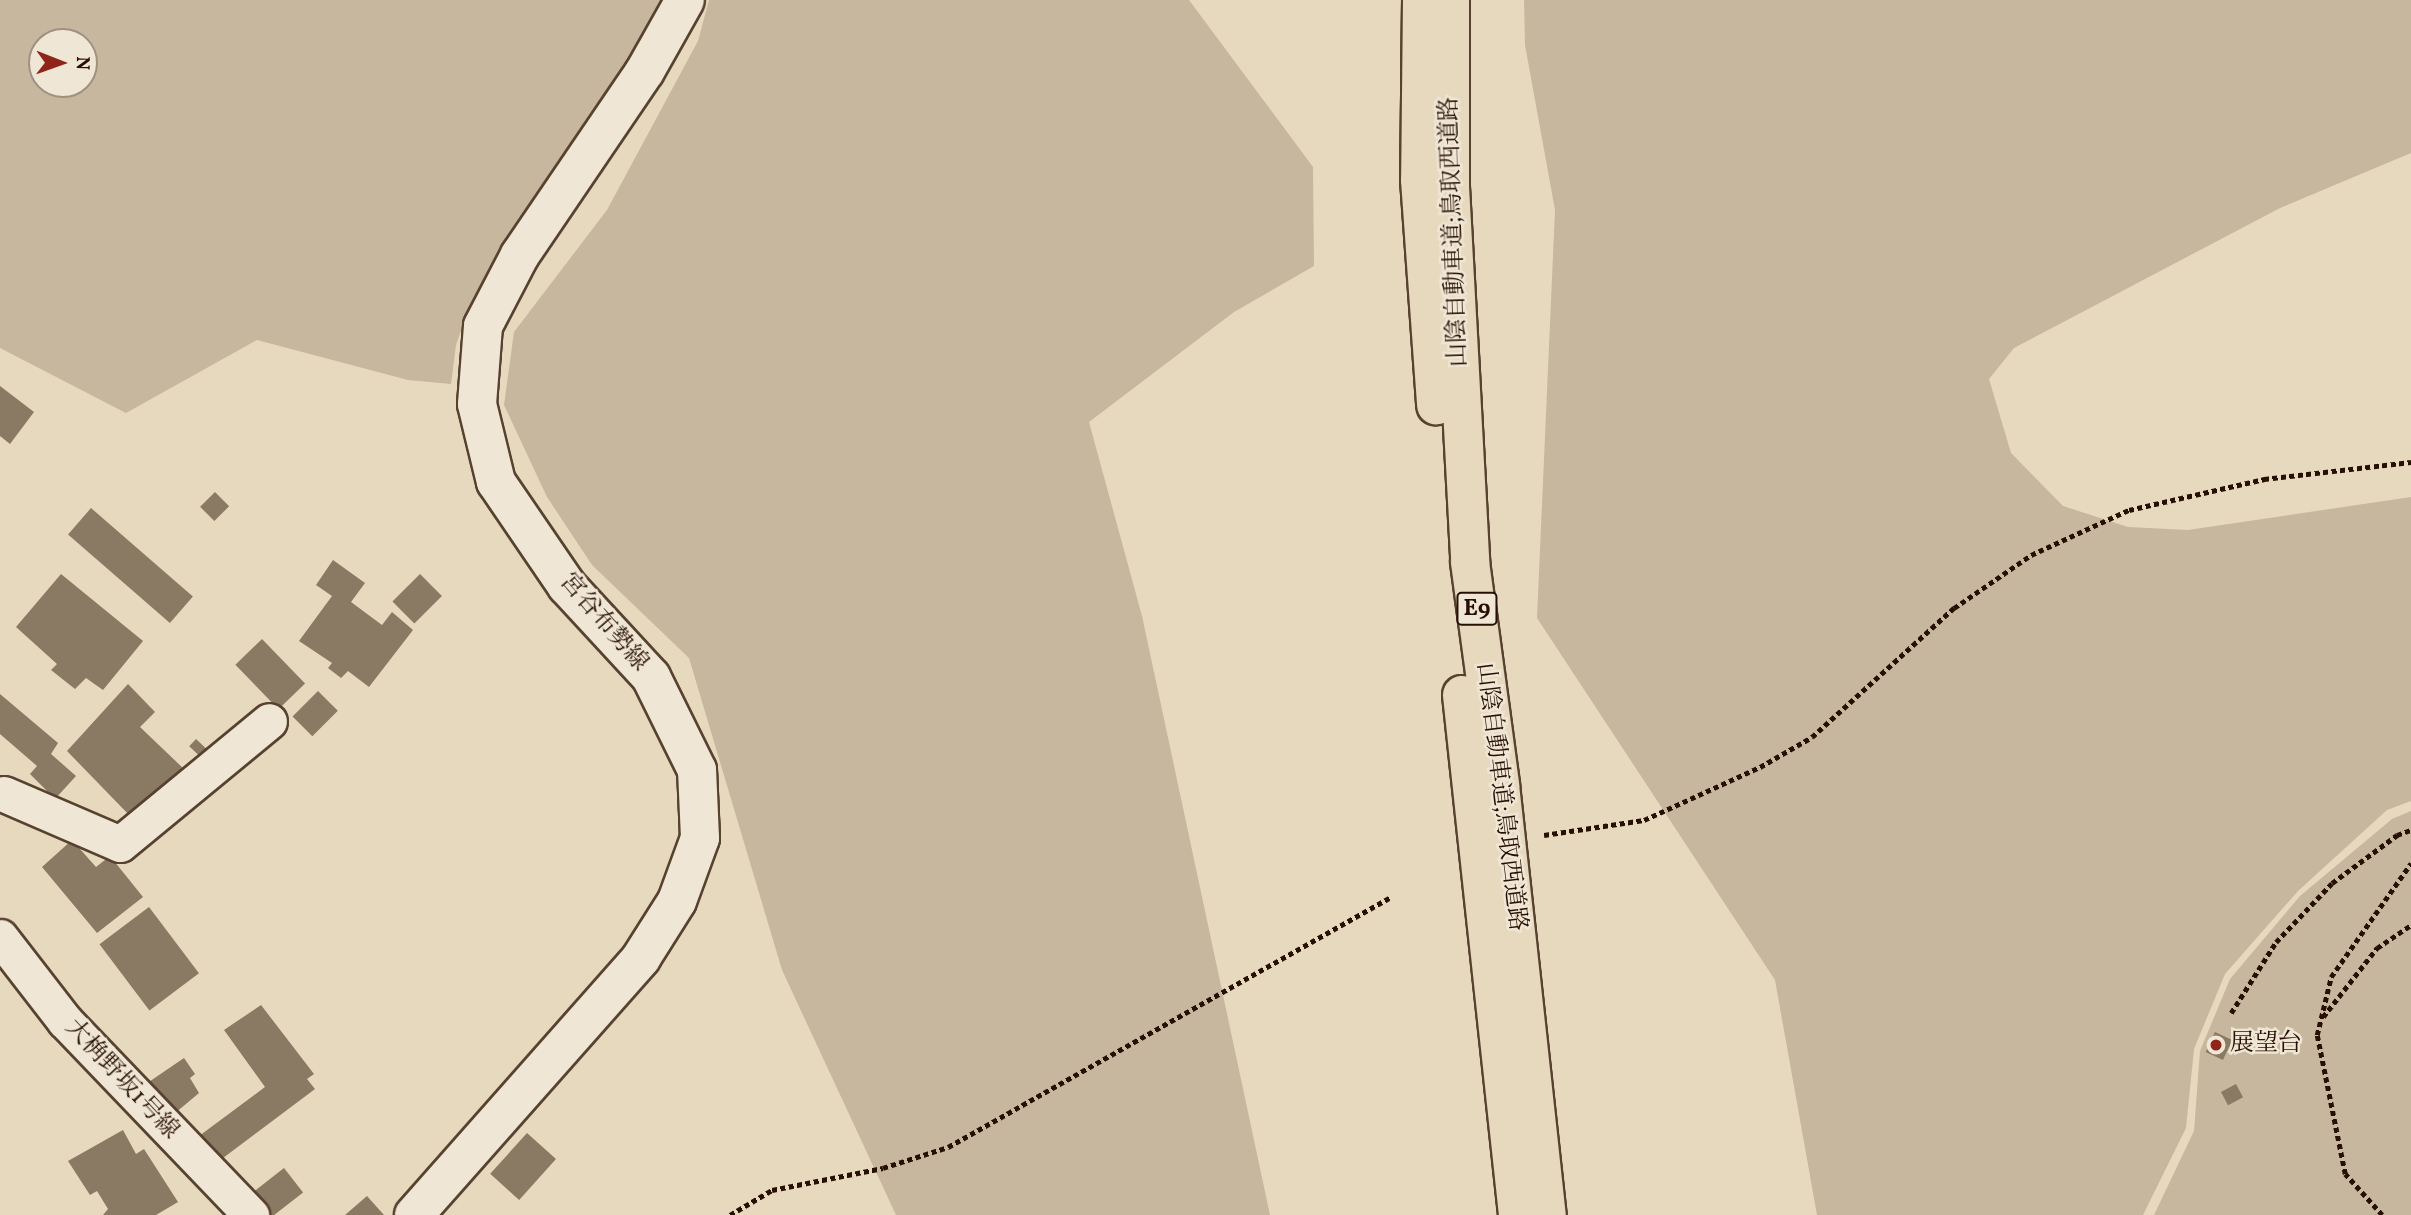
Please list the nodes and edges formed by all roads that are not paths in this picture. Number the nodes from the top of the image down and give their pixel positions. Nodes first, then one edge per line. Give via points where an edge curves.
1 (685, 0) edge
2 (1422, 0) edge
3 (1450, 0) edge
4 (269, 721) dead end
5 (1, 791) edge
6 (0, 937) edge
7 (251, 1215) edge
8 (414, 1215) edge
9 (1518, 1215) edge
10 (1547, 1215) edge

1 - 8 street, 宮谷布勢線 via 645,71 520,255 483,326 477,404 496,482 567,586 651,677 697,770 700,838 677,901 641,958
2 - 9 highway, 山陰自動車道;鳥取西道路 / E9 via 1420,180 1447,564
3 - 10 highway, 山陰自動車道;鳥取西道路 / E9 via 1450,187 1470,562
4 - 5 street via 120,844
6 - 7 street, 大桷野坂1号線 via 65,1021

